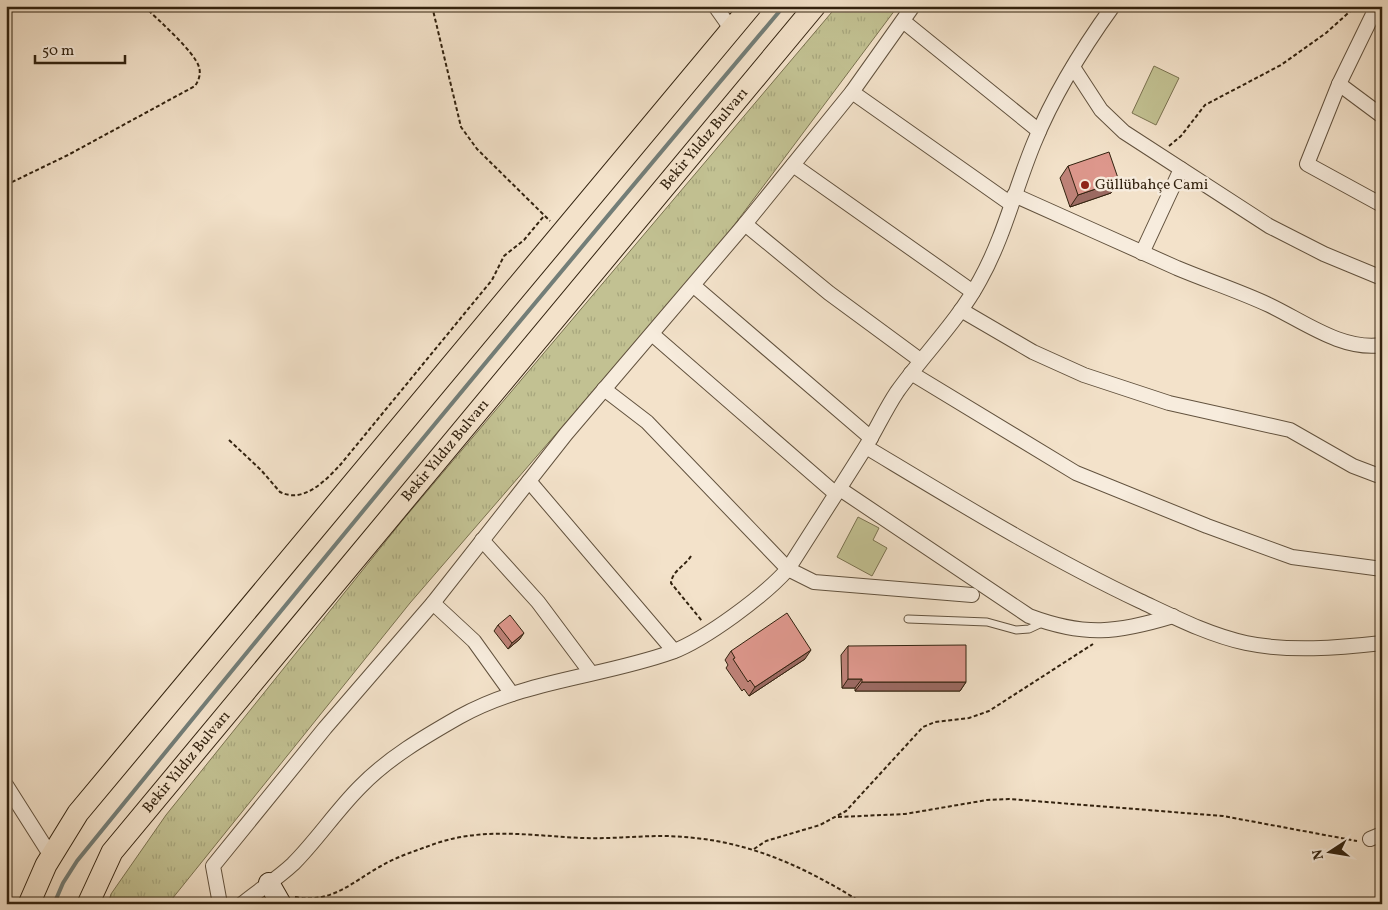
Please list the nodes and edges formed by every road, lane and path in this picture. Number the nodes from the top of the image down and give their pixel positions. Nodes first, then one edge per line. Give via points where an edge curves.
1 (144, 6) edge
2 (432, 6) edge
3 (715, 6) edge
4 (751, 6) edge
5 (815, 6) edge
6 (913, 6) edge
7 (1113, 6) edge
8 (1356, 6) edge
9 (1377, 6) edge
10 (902, 21) junction
11 (732, 30) junction
12 (1073, 67) junction
13 (1338, 84) junction
14 (852, 92) junction
15 (1382, 116) edge
16 (1039, 131) junction
17 (1155, 152) junction
18 (792, 165) junction
19 (1181, 169) junction
20 (6, 185) edge
21 (1012, 200) junction
22 (1382, 206) edge
23 (745, 224) junction
24 (1142, 253) junction
25 (1382, 278) edge
26 (694, 286) junction
27 (973, 292) junction
28 (961, 310) junction
29 (652, 334) junction
30 (1382, 345) edge
31 (920, 360) junction
32 (911, 373) junction
33 (604, 388) junction
34 (229, 440) dead end
35 (868, 442) junction
36 (1382, 477) edge
37 (529, 481) junction
38 (838, 492) junction
39 (482, 540) junction
40 (691, 556) dead end
41 (788, 569) junction
42 (1382, 569) edge
43 (972, 595) dead end
44 (433, 603) junction
45 (1173, 616) junction
46 (908, 619) dead end
47 (1044, 622) junction
48 (710, 630) junction
49 (1111, 631) junction
50 (1382, 643) edge
51 (674, 651) junction
52 (591, 673) junction
53 (512, 694) junction
54 (6, 785) edge
55 (838, 816) junction
56 (1376, 836) edge
57 (754, 850) junction
58 (51, 856) junction
59 (269, 883) junction
60 (288, 900) edge
61 (30, 904) edge
62 (88, 904) edge
63 (220, 904) edge
64 (242, 904) edge
65 (864, 904) edge

1 - 20 path via 198,65 200,78 195,86
2 - 34 path via 461,127 476,149 544,216 524,240 504,256 492,280 341,464 317,487 295,495 280,492
3 - 11 street
4 - 11 main road
5 - 62 main road, Bekir Yıldız Bulvarı via 112,852
6 - 10 street
7 - 12 street
8 - 17 path via 1326,33 1281,65 1205,105 1176,141
9 - 13 street
10 - 14 street
10 - 16 street
11 - 58 main road via 84,805
12 - 16 street
12 - 17 street via 1107,118
13 - 15 street
13 - 22 street via 1307,164
14 - 18 street
14 - 21 street
16 - 21 street
17 - 19 street
18 - 23 street
18 - 27 street
19 - 24 street
19 - 25 street via 1276,229 1324,254
21 - 24 street
21 - 27 street via 995,250
23 - 26 street
23 - 31 street via 829,293
24 - 30 street via 1269,305 1327,334 1372,347
26 - 29 street
26 - 35 street
27 - 28 street
28 - 31 street
28 - 36 street via 1033,352 1084,375 1169,404 1290,430 1353,466
29 - 33 street
29 - 38 street
31 - 32 street
32 - 35 street
32 - 42 street via 1076,473 1292,556
33 - 37 street
33 - 41 street via 647,422
35 - 38 street
35 - 45 street via 1018,538
37 - 39 street
37 - 51 street
38 - 41 street
38 - 47 street via 1029,616
39 - 44 street
39 - 52 street via 538,602
40 - 48 path via 673,574 671,583
41 - 43 street via 814,582
41 - 48 street via 767,591
44 - 53 street via 474,642
44 - 63 street via 325,728 213,866
45 - 49 street
45 - 50 street via 1219,636 1261,645 1332,647
46 - 47 lane via 988,622 1016,630 1029,629
47 - 49 street via 1076,629
48 - 51 street
49 - 55 path via 989,711 923,727 854,805
51 - 52 street
52 - 53 street
53 - 59 street via 460,716 388,762 359,788 306,850
54 - 58 street
55 - 56 path via 905,814 1009,799 1223,816 1343,839
55 - 57 path via 820,826 766,841
57 - 60 path via 725,842 689,838 586,838 487,833 456,838 396,858 332,896
57 - 65 path via 811,872
58 - 61 main road
59 - 60 street
59 - 64 street

